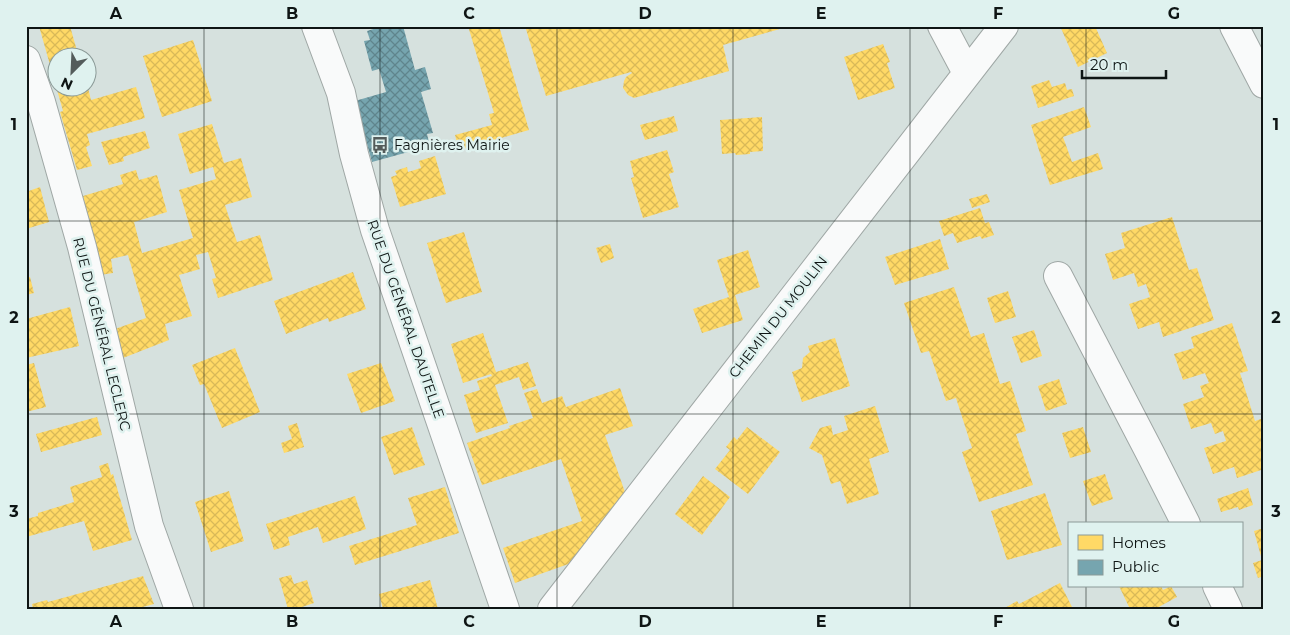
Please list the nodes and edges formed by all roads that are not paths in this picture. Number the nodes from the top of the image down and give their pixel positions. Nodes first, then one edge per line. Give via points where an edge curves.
1 (316, 26) edge
2 (942, 26) edge
3 (1004, 26) edge
4 (1234, 26) edge
5 (26, 60) edge
6 (967, 73) junction
7 (1264, 84) edge
8 (1058, 276) dead end
9 (1185, 522) edge
10 (1218, 588) edge
11 (179, 609) edge
12 (505, 609) edge
13 (552, 609) edge
14 (1228, 609) edge

1 - 12 street, RUE DU GÉNÉRAL DAUTELLE via 341,93 375,230
2 - 6 street
3 - 6 street, CHEMIN DU MOULIN
4 - 7 street
5 - 11 street, RUE DU GÉNÉRAL LECLERC via 42,102 82,247 149,526
6 - 13 street, CHEMIN DU MOULIN
8 - 9 street
10 - 14 street

